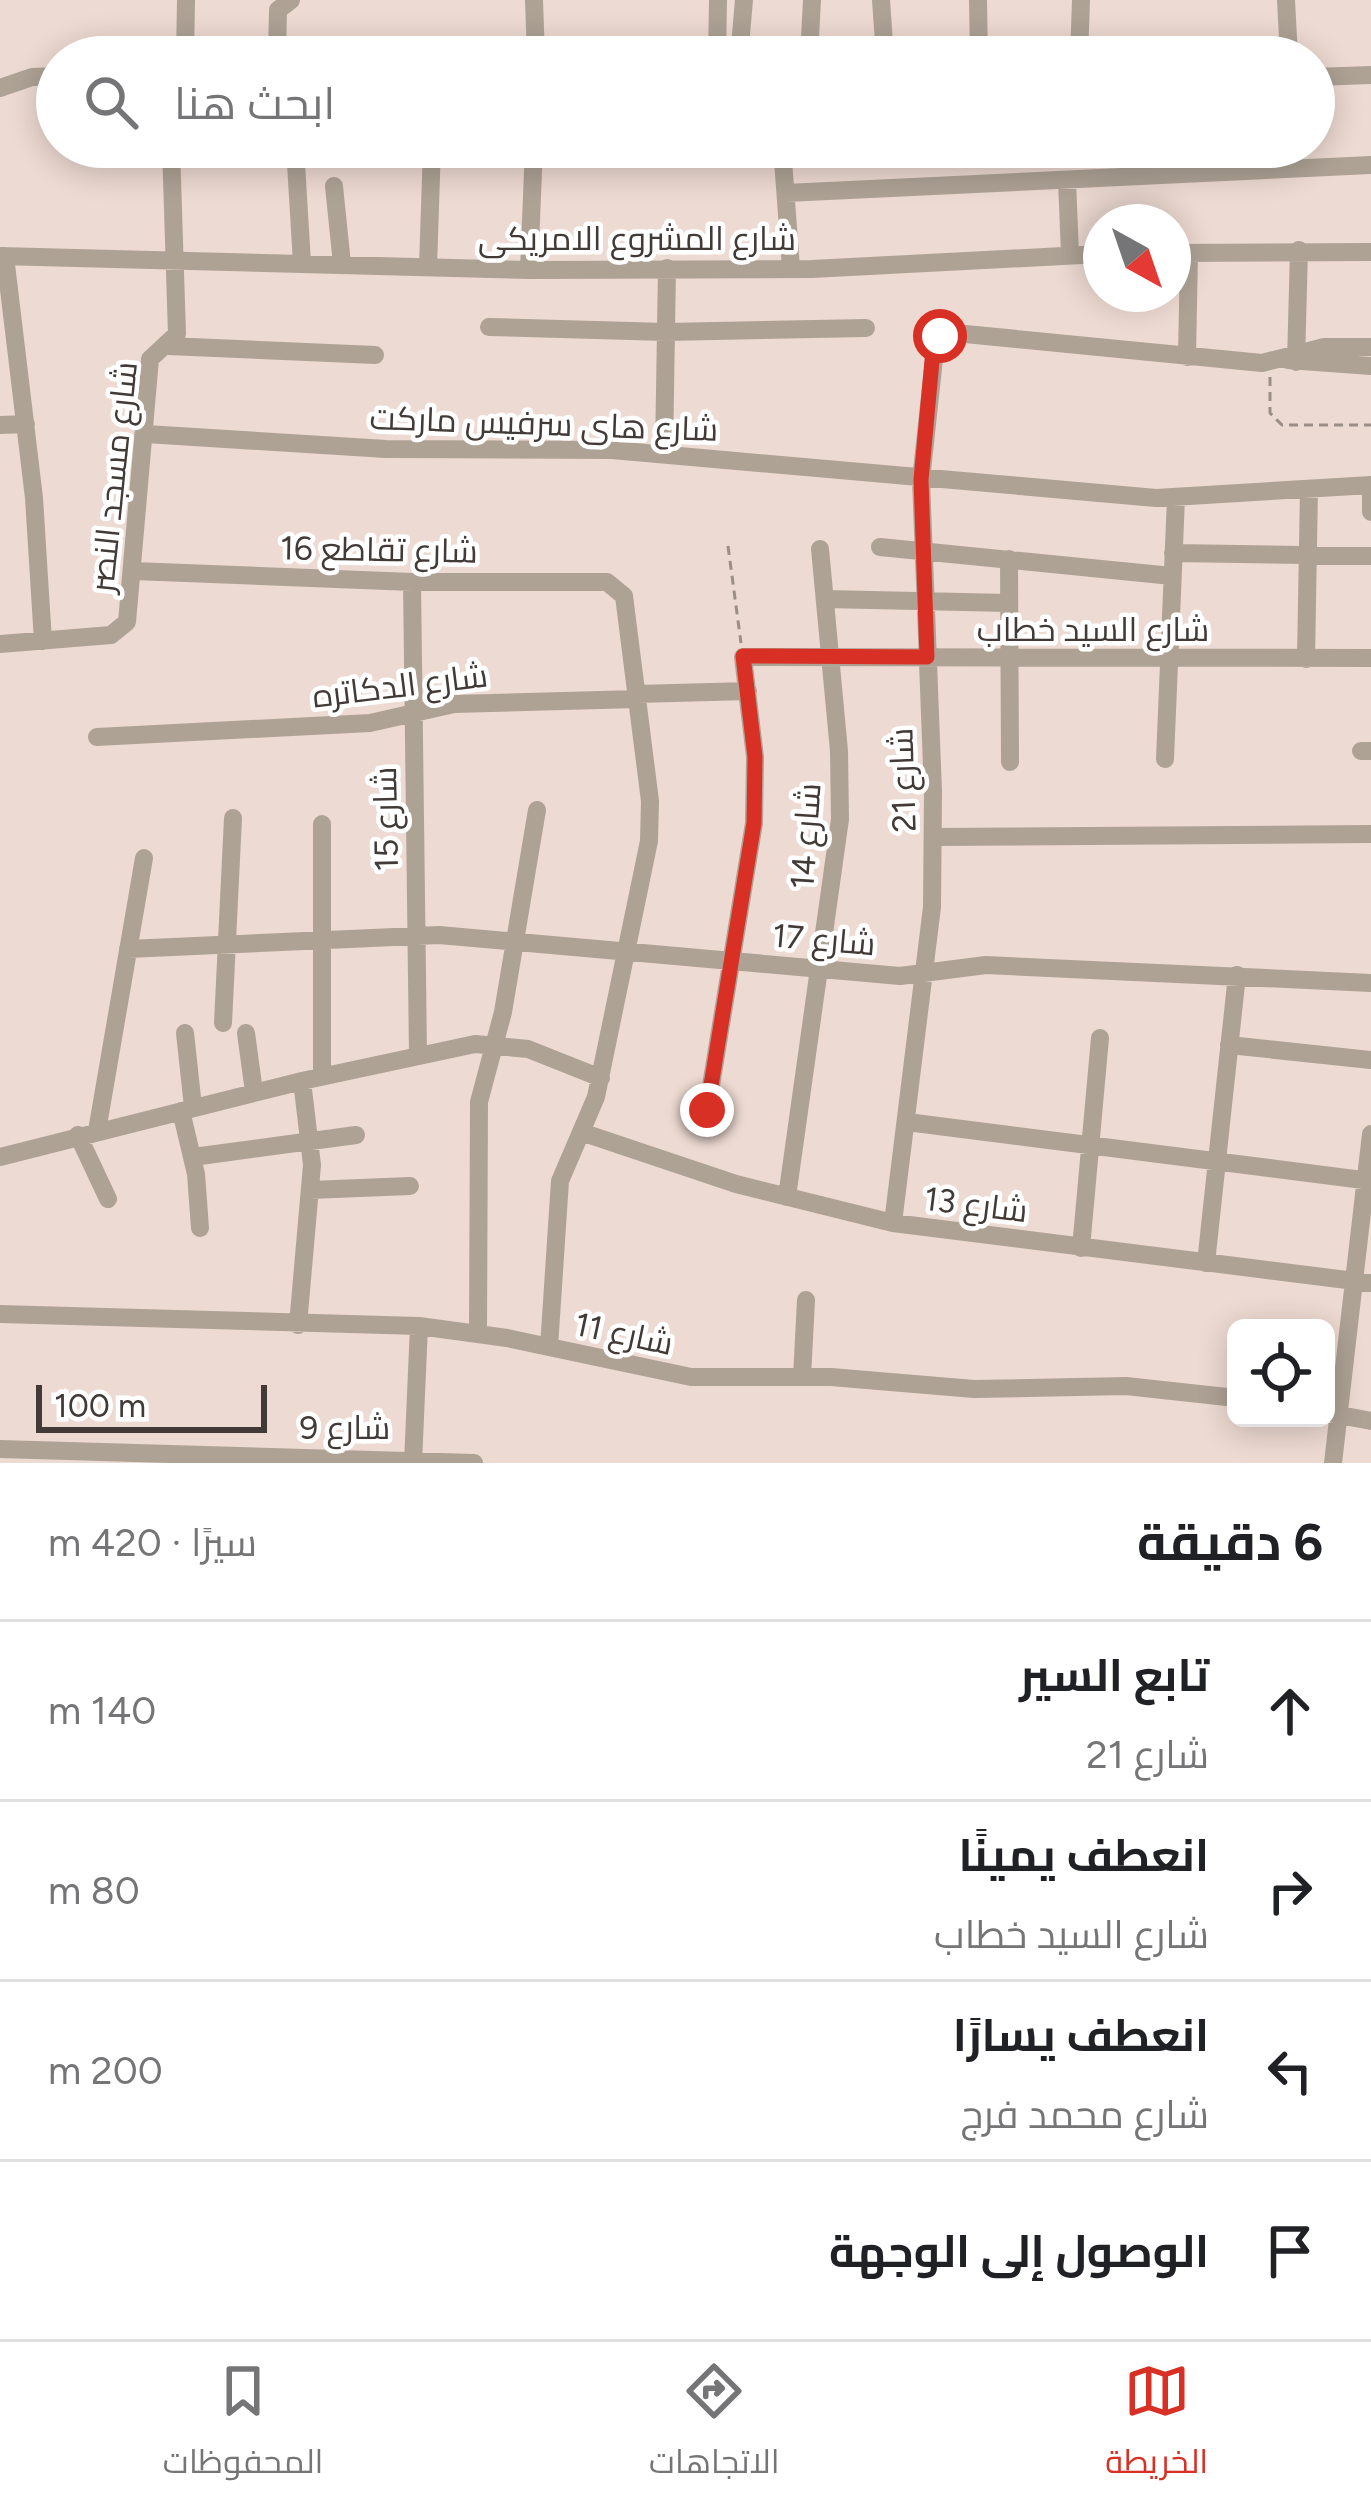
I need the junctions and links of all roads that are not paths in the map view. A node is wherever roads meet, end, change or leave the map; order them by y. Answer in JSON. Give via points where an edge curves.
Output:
{"nodes":[{"id":1,"x":186,"y":0,"type":"edge"},
{"id":2,"x":292,"y":0,"type":"edge"},
{"id":3,"x":534,"y":0,"type":"edge"},
{"id":4,"x":718,"y":0,"type":"edge"},
{"id":5,"x":744,"y":0,"type":"edge"},
{"id":6,"x":812,"y":0,"type":"edge"},
{"id":7,"x":881,"y":0,"type":"edge"},
{"id":8,"x":978,"y":0,"type":"edge"},
{"id":9,"x":1081,"y":0,"type":"edge"},
{"id":10,"x":1286,"y":0,"type":"edge"},
{"id":11,"x":185,"y":36,"type":"edge"},
{"id":12,"x":277,"y":36,"type":"edge"},
{"id":13,"x":535,"y":36,"type":"edge"},
{"id":14,"x":717,"y":36,"type":"edge"},
{"id":15,"x":741,"y":36,"type":"edge"},
{"id":16,"x":810,"y":36,"type":"edge"},
{"id":17,"x":884,"y":36,"type":"edge"},
{"id":18,"x":979,"y":36,"type":"edge"},
{"id":19,"x":1080,"y":36,"type":"edge"},
{"id":20,"x":1288,"y":36,"type":"edge"},
{"id":21,"x":1371,"y":75,"type":"edge"},
{"id":22,"x":1335,"y":76,"type":"edge"},
{"id":23,"x":36,"y":77,"type":"edge"},
{"id":24,"x":0,"y":88,"type":"edge"},
{"id":25,"x":1371,"y":165,"type":"edge"},
{"id":26,"x":1335,"y":167,"type":"edge"},
{"id":27,"x":171,"y":168,"type":"edge"},
{"id":28,"x":296,"y":168,"type":"edge"},
{"id":29,"x":431,"y":168,"type":"edge"},
{"id":30,"x":533,"y":168,"type":"edge"},
{"id":31,"x":784,"y":168,"type":"edge"},
{"id":32,"x":1314,"y":168,"type":"edge"},
{"id":33,"x":1067,"y":181,"type":"junction"},
{"id":34,"x":334,"y":186,"type":"dead end"},
{"id":35,"x":786,"y":194,"type":"junction"},
{"id":36,"x":1300,"y":250,"type":"junction"},
{"id":37,"x":1371,"y":252,"type":"edge"},
{"id":38,"x":1191,"y":253,"type":"edge"},
{"id":39,"x":1070,"y":254,"type":"junction"},
{"id":40,"x":1083,"y":254,"type":"edge"},
{"id":41,"x":3,"y":256,"type":"edge"},
{"id":42,"x":173,"y":260,"type":"junction"},
{"id":43,"x":302,"y":263,"type":"junction"},
{"id":44,"x":342,"y":264,"type":"junction"},
{"id":45,"x":428,"y":267,"type":"junction"},
{"id":46,"x":668,"y":268,"type":"junction"},
{"id":47,"x":791,"y":268,"type":"junction"},
{"id":48,"x":529,"y":270,"type":"junction"},
{"id":49,"x":1184,"y":312,"type":"edge"},
{"id":50,"x":6,"y":315,"type":"edge"},
{"id":51,"x":489,"y":326,"type":"dead end"},
{"id":52,"x":866,"y":328,"type":"dead end"},
{"id":53,"x":666,"y":332,"type":"junction"},
{"id":54,"x":168,"y":346,"type":"junction"},
{"id":55,"x":375,"y":355,"type":"dead end"},
{"id":56,"x":1187,"y":357,"type":"junction"},
{"id":57,"x":1363,"y":357,"type":"edge"},
{"id":58,"x":1288,"y":360,"type":"junction"},
{"id":59,"x":26,"y":424,"type":"junction"},
{"id":60,"x":0,"y":425,"type":"edge"},
{"id":61,"x":146,"y":434,"type":"junction"},
{"id":62,"x":664,"y":453,"type":"junction"},
{"id":63,"x":921,"y":480,"type":"junction"},
{"id":64,"x":1371,"y":485,"type":"edge"},
{"id":65,"x":1309,"y":489,"type":"junction"},
{"id":66,"x":1176,"y":498,"type":"junction"},
{"id":67,"x":1371,"y":512,"type":"edge"},
{"id":68,"x":880,"y":547,"type":"dead end"},
{"id":69,"x":820,"y":549,"type":"dead end"},
{"id":70,"x":922,"y":550,"type":"junction"},
{"id":71,"x":1173,"y":553,"type":"junction"},
{"id":72,"x":1308,"y":555,"type":"junction"},
{"id":73,"x":1371,"y":556,"type":"edge"},
{"id":74,"x":1009,"y":559,"type":"junction"},
{"id":75,"x":134,"y":571,"type":"junction"},
{"id":76,"x":1172,"y":576,"type":"junction"},
{"id":77,"x":412,"y":582,"type":"junction"},
{"id":78,"x":825,"y":599,"type":"junction"},
{"id":79,"x":925,"y":601,"type":"junction"},
{"id":80,"x":1010,"y":603,"type":"junction"},
{"id":81,"x":43,"y":641,"type":"junction"},
{"id":82,"x":0,"y":644,"type":"edge"},
{"id":83,"x":830,"y":657,"type":"junction"},
{"id":84,"x":927,"y":657,"type":"junction"},
{"id":85,"x":1371,"y":658,"type":"edge"},
{"id":86,"x":1010,"y":659,"type":"junction"},
{"id":87,"x":1306,"y":659,"type":"junction"},
{"id":88,"x":1168,"y":661,"type":"junction"},
{"id":89,"x":748,"y":691,"type":"junction"},
{"id":90,"x":637,"y":696,"type":"junction"},
{"id":91,"x":414,"y":712,"type":"junction"},
{"id":92,"x":97,"y":737,"type":"dead end"},
{"id":93,"x":1165,"y":759,"type":"dead end"},
{"id":94,"x":1010,"y":762,"type":"dead end"},
{"id":95,"x":537,"y":810,"type":"dead end"},
{"id":96,"x":233,"y":818,"type":"dead end"},
{"id":97,"x":322,"y":824,"type":"dead end"},
{"id":98,"x":1371,"y":834,"type":"edge"},
{"id":99,"x":934,"y":837,"type":"junction"},
{"id":100,"x":144,"y":858,"type":"dead end"},
{"id":101,"x":417,"y":934,"type":"junction"},
{"id":102,"x":322,"y":938,"type":"junction"},
{"id":103,"x":514,"y":941,"type":"junction"},
{"id":104,"x":226,"y":946,"type":"junction"},
{"id":105,"x":128,"y":950,"type":"junction"},
{"id":106,"x":626,"y":952,"type":"junction"},
{"id":107,"x":734,"y":962,"type":"junction"},
{"id":108,"x":820,"y":969,"type":"junction"},
{"id":109,"x":927,"y":973,"type":"junction"},
{"id":110,"x":1237,"y":975,"type":"junction"},
{"id":111,"x":1371,"y":983,"type":"edge"},
{"id":112,"x":223,"y":1023,"type":"dead end"},
{"id":113,"x":185,"y":1033,"type":"dead end"},
{"id":114,"x":246,"y":1033,"type":"dead end"},
{"id":115,"x":1100,"y":1038,"type":"dead end"},
{"id":116,"x":494,"y":1043,"type":"junction"},
{"id":117,"x":1229,"y":1046,"type":"junction"},
{"id":118,"x":418,"y":1055,"type":"junction"},
{"id":119,"x":1371,"y":1060,"type":"edge"},
{"id":120,"x":322,"y":1076,"type":"junction"},
{"id":121,"x":601,"y":1078,"type":"junction"},
{"id":122,"x":302,"y":1081,"type":"junction"},
{"id":123,"x":254,"y":1092,"type":"junction"},
{"id":124,"x":187,"y":1109,"type":"junction"},
{"id":125,"x":707,"y":1110,"type":"dead end"},
{"id":126,"x":907,"y":1122,"type":"junction"},
{"id":127,"x":88,"y":1133,"type":"junction"},
{"id":128,"x":584,"y":1133,"type":"junction"},
{"id":129,"x":1371,"y":1134,"type":"edge"},
{"id":130,"x":356,"y":1135,"type":"dead end"},
{"id":131,"x":311,"y":1138,"type":"junction"},
{"id":132,"x":1090,"y":1145,"type":"junction"},
{"id":133,"x":193,"y":1156,"type":"junction"},
{"id":134,"x":0,"y":1157,"type":"edge"},
{"id":135,"x":1216,"y":1161,"type":"junction"},
{"id":136,"x":1368,"y":1180,"type":"edge"},
{"id":137,"x":410,"y":1186,"type":"dead end"},
{"id":138,"x":310,"y":1190,"type":"junction"},
{"id":139,"x":787,"y":1197,"type":"junction"},
{"id":140,"x":108,"y":1198,"type":"dead end"},
{"id":141,"x":893,"y":1223,"type":"junction"},
{"id":142,"x":200,"y":1228,"type":"dead end"},
{"id":143,"x":1081,"y":1248,"type":"junction"},
{"id":144,"x":1206,"y":1263,"type":"junction"},
{"id":145,"x":1361,"y":1282,"type":"edge"},
{"id":146,"x":806,"y":1300,"type":"dead end"},
{"id":147,"x":0,"y":1314,"type":"edge"},
{"id":148,"x":298,"y":1324,"type":"junction"},
{"id":149,"x":419,"y":1326,"type":"junction"},
{"id":150,"x":478,"y":1333,"type":"junction"},
{"id":151,"x":549,"y":1347,"type":"junction"},
{"id":152,"x":802,"y":1377,"type":"junction"},
{"id":153,"x":1227,"y":1396,"type":"edge"},
{"id":154,"x":1335,"y":1399,"type":"edge"},
{"id":155,"x":1335,"y":1414,"type":"edge"},
{"id":156,"x":1371,"y":1421,"type":"edge"},
{"id":157,"x":1332,"y":1427,"type":"edge"},
{"id":158,"x":0,"y":1449,"type":"edge"},
{"id":159,"x":33,"y":1456,"type":"edge"},
{"id":160,"x":165,"y":1458,"type":"edge"},
{"id":161,"x":303,"y":1460,"type":"edge"},
{"id":162,"x":413,"y":1460,"type":"edge"},
{"id":163,"x":474,"y":1463,"type":"edge"},
{"id":164,"x":1333,"y":1463,"type":"edge"}],
"edges":[{"from":1,"to":11,"type":"street"},
{"from":2,"to":12,"type":"street","via":[[278,10]]},
{"from":3,"to":13,"type":"street"},
{"from":4,"to":14,"type":"street"},
{"from":5,"to":15,"type":"street"},
{"from":6,"to":16,"type":"street"},
{"from":7,"to":17,"type":"street"},
{"from":8,"to":18,"type":"street"},
{"from":9,"to":19,"type":"street"},
{"from":10,"to":20,"type":"street"},
{"from":21,"to":22,"type":"street"},
{"from":23,"to":24,"type":"street"},
{"from":25,"to":26,"type":"street"},
{"from":27,"to":42,"type":"street","name":"شارع مسجد النصر"},
{"from":28,"to":43,"type":"street"},
{"from":29,"to":45,"type":"street"},
{"from":30,"to":48,"type":"street"},
{"from":31,"to":35,"type":"street"},
{"from":32,"to":33,"type":"street"},
{"from":33,"to":35,"type":"street"},
{"from":33,"to":39,"type":"street"},
{"from":34,"to":44,"type":"street"},
{"from":35,"to":47,"type":"street"},
{"from":36,"to":37,"type":"street"},
{"from":36,"to":38,"type":"street"},
{"from":36,"to":58,"type":"street"},
{"from":39,"to":40,"type":"street","name":"شارع المشروع الامريكى"},
{"from":39,"to":47,"type":"street","name":"شارع المشروع الامريكى"},
{"from":41,"to":42,"type":"street","name":"شارع المشروع الامريكى"},
{"from":41,"to":50,"type":"street"},
{"from":42,"to":43,"type":"street","name":"شارع المشروع الامريكى"},
{"from":42,"to":54,"type":"street","name":"شارع مسجد النصر","via":[[177,334]]},
{"from":43,"to":44,"type":"street","name":"شارع المشروع الامريكى"},
{"from":44,"to":45,"type":"street","name":"شارع المشروع الامريكى"},
{"from":45,"to":48,"type":"street","name":"شارع المشروع الامريكى"},
{"from":46,"to":47,"type":"street","name":"شارع المشروع الامريكى"},
{"from":46,"to":48,"type":"street","name":"شارع المشروع الامريكى"},
{"from":46,"to":53,"type":"street"},
{"from":49,"to":56,"type":"street"},
{"from":50,"to":59,"type":"street"},
{"from":51,"to":53,"type":"street"},
{"from":52,"to":53,"type":"street"},
{"from":53,"to":62,"type":"street"},
{"from":54,"to":55,"type":"street"},
{"from":54,"to":61,"type":"street","name":"شارع مسجد النصر","via":[[151,355]]},
{"from":56,"to":58,"type":"street"},
{"from":56,"to":63,"type":"street","name":"شارع 21","via":[[940,336]]},
{"from":57,"to":58,"type":"street"},
{"from":59,"to":60,"type":"street"},
{"from":59,"to":81,"type":"street"},
{"from":61,"to":62,"type":"street","name":"شارع هاى سرفيس ماركت"},
{"from":61,"to":75,"type":"street","name":"شارع مسجد النصر"},
{"from":62,"to":63,"type":"street","name":"شارع هاى سرفيس ماركت"},
{"from":63,"to":66,"type":"street","name":"شارع هاى سرفيس ماركت"},
{"from":63,"to":70,"type":"street","name":"شارع 21"},
{"from":64,"to":65,"type":"street","name":"شارع هاى سرفيس ماركت"},
{"from":64,"to":67,"type":"street"},
{"from":65,"to":66,"type":"street","name":"شارع هاى سرفيس ماركت"},
{"from":65,"to":72,"type":"street"},
{"from":66,"to":71,"type":"street"},
{"from":68,"to":70,"type":"street"},
{"from":69,"to":78,"type":"street","name":"شارع 14"},
{"from":70,"to":74,"type":"street"},
{"from":70,"to":79,"type":"street","name":"شارع 21"},
{"from":71,"to":72,"type":"street"},
{"from":71,"to":76,"type":"street"},
{"from":72,"to":73,"type":"street"},
{"from":72,"to":87,"type":"street"},
{"from":74,"to":76,"type":"street"},
{"from":74,"to":80,"type":"street"},
{"from":75,"to":77,"type":"street","name":"شارع تقاطع 16"},
{"from":75,"to":81,"type":"street","name":"شارع مسجد النصر","via":[[121,630]]},
{"from":76,"to":88,"type":"street"},
{"from":77,"to":90,"type":"street","name":"شارع تقاطع 16","via":[[599,581],[620,589]]},
{"from":77,"to":91,"type":"street","name":"شارع 15"},
{"from":78,"to":79,"type":"street"},
{"from":78,"to":83,"type":"street","name":"شارع 14"},
{"from":79,"to":80,"type":"street"},
{"from":79,"to":84,"type":"street","name":"شارع 21"},
{"from":80,"to":86,"type":"street"},
{"from":81,"to":82,"type":"street","name":"شارع مسجد النصر"},
{"from":83,"to":84,"type":"street","name":"شارع السيد خطاب"},
{"from":83,"to":89,"type":"street","name":"شارع السيد خطاب","via":[[743,656]]},
{"from":83,"to":108,"type":"street","name":"شارع 14","via":[[840,819]]},
{"from":84,"to":86,"type":"street","name":"شارع السيد خطاب"},
{"from":84,"to":99,"type":"street","name":"شارع 21"},
{"from":85,"to":87,"type":"street","name":"شارع السيد خطاب"},
{"from":86,"to":88,"type":"street","name":"شارع السيد خطاب"},
{"from":86,"to":94,"type":"street"},
{"from":87,"to":88,"type":"street","name":"شارع السيد خطاب"},
{"from":88,"to":93,"type":"street"},
{"from":89,"to":90,"type":"street","name":"شارع الدكاتره"},
{"from":89,"to":107,"type":"street","via":[[754,823]]},
{"from":90,"to":91,"type":"street","name":"شارع الدكاتره"},
{"from":90,"to":106,"type":"street","via":[[651,821]]},
{"from":91,"to":92,"type":"street","name":"شارع الدكاتره","via":[[347,725]]},
{"from":91,"to":101,"type":"street","name":"شارع 15"},
{"from":95,"to":103,"type":"street"},
{"from":96,"to":104,"type":"street"},
{"from":97,"to":102,"type":"street"},
{"from":98,"to":99,"type":"street"},
{"from":99,"to":109,"type":"street","name":"شارع 21"},
{"from":100,"to":105,"type":"street"},
{"from":101,"to":102,"type":"street","name":"شارع 17"},
{"from":101,"to":103,"type":"street","name":"شارع 17"},
{"from":101,"to":118,"type":"street","name":"شارع 15"},
{"from":102,"to":104,"type":"street","name":"شارع 17"},
{"from":102,"to":120,"type":"street"},
{"from":103,"to":106,"type":"street","name":"شارع 17"},
{"from":103,"to":116,"type":"street"},
{"from":104,"to":105,"type":"street","name":"شارع 17"},
{"from":104,"to":112,"type":"street"},
{"from":105,"to":127,"type":"street"},
{"from":106,"to":107,"type":"street","name":"شارع 17"},
{"from":106,"to":121,"type":"street"},
{"from":107,"to":108,"type":"street","name":"شارع 17"},
{"from":107,"to":125,"type":"street"},
{"from":108,"to":109,"type":"street","name":"شارع 17"},
{"from":108,"to":139,"type":"street","name":"شارع 14"},
{"from":109,"to":110,"type":"street","name":"شارع 17","via":[[986,964]]},
{"from":109,"to":126,"type":"street","name":"شارع 21"},
{"from":110,"to":111,"type":"street","name":"شارع 17"},
{"from":110,"to":117,"type":"street"},
{"from":113,"to":124,"type":"street"},
{"from":114,"to":123,"type":"street"},
{"from":115,"to":132,"type":"street"},
{"from":116,"to":118,"type":"street"},
{"from":116,"to":121,"type":"street"},
{"from":116,"to":150,"type":"street","via":[[479,1102]]},
{"from":117,"to":119,"type":"street"},
{"from":117,"to":135,"type":"street"},
{"from":118,"to":120,"type":"street"},
{"from":120,"to":122,"type":"street"},
{"from":121,"to":128,"type":"street"},
{"from":122,"to":123,"type":"street"},
{"from":122,"to":131,"type":"street"},
{"from":123,"to":124,"type":"street"},
{"from":124,"to":127,"type":"street"},
{"from":124,"to":133,"type":"street"},
{"from":126,"to":132,"type":"street"},
{"from":126,"to":141,"type":"street","name":"شارع 21"},
{"from":127,"to":134,"type":"street"},
{"from":127,"to":140,"type":"street"},
{"from":128,"to":139,"type":"street","name":"شارع 13"},
{"from":128,"to":151,"type":"street","via":[[560,1181]]},
{"from":129,"to":136,"type":"street"},
{"from":130,"to":131,"type":"street"},
{"from":131,"to":133,"type":"street"},
{"from":131,"to":138,"type":"street"},
{"from":132,"to":135,"type":"street"},
{"from":132,"to":143,"type":"street"},
{"from":133,"to":142,"type":"street"},
{"from":135,"to":136,"type":"street"},
{"from":135,"to":144,"type":"street"},
{"from":136,"to":145,"type":"street"},
{"from":137,"to":138,"type":"street"},
{"from":138,"to":148,"type":"street"},
{"from":139,"to":141,"type":"street","name":"شارع 13"},
{"from":141,"to":143,"type":"street","name":"شارع 13"},
{"from":143,"to":144,"type":"street","name":"شارع 13"},
{"from":144,"to":145,"type":"street","name":"شارع 13"},
{"from":145,"to":154,"type":"street"},
{"from":146,"to":152,"type":"street"},
{"from":147,"to":148,"type":"street","name":"شارع 11"},
{"from":148,"to":149,"type":"street","name":"شارع 11"},
{"from":149,"to":150,"type":"street","name":"شارع 11"},
{"from":149,"to":162,"type":"street"},
{"from":150,"to":151,"type":"street","name":"شارع 11"},
{"from":151,"to":152,"type":"street","name":"شارع 11","via":[[691,1377]]},
{"from":152,"to":153,"type":"street","name":"شارع 11"},
{"from":155,"to":156,"type":"street"},
{"from":157,"to":164,"type":"street"},
{"from":158,"to":159,"type":"street","name":"شارع 9"},
{"from":159,"to":160,"type":"street","name":"شارع 9"},
{"from":160,"to":161,"type":"street","name":"شارع 9"},
{"from":161,"to":162,"type":"street","name":"شارع 9"},
{"from":162,"to":163,"type":"street","name":"شارع 9"}]}
